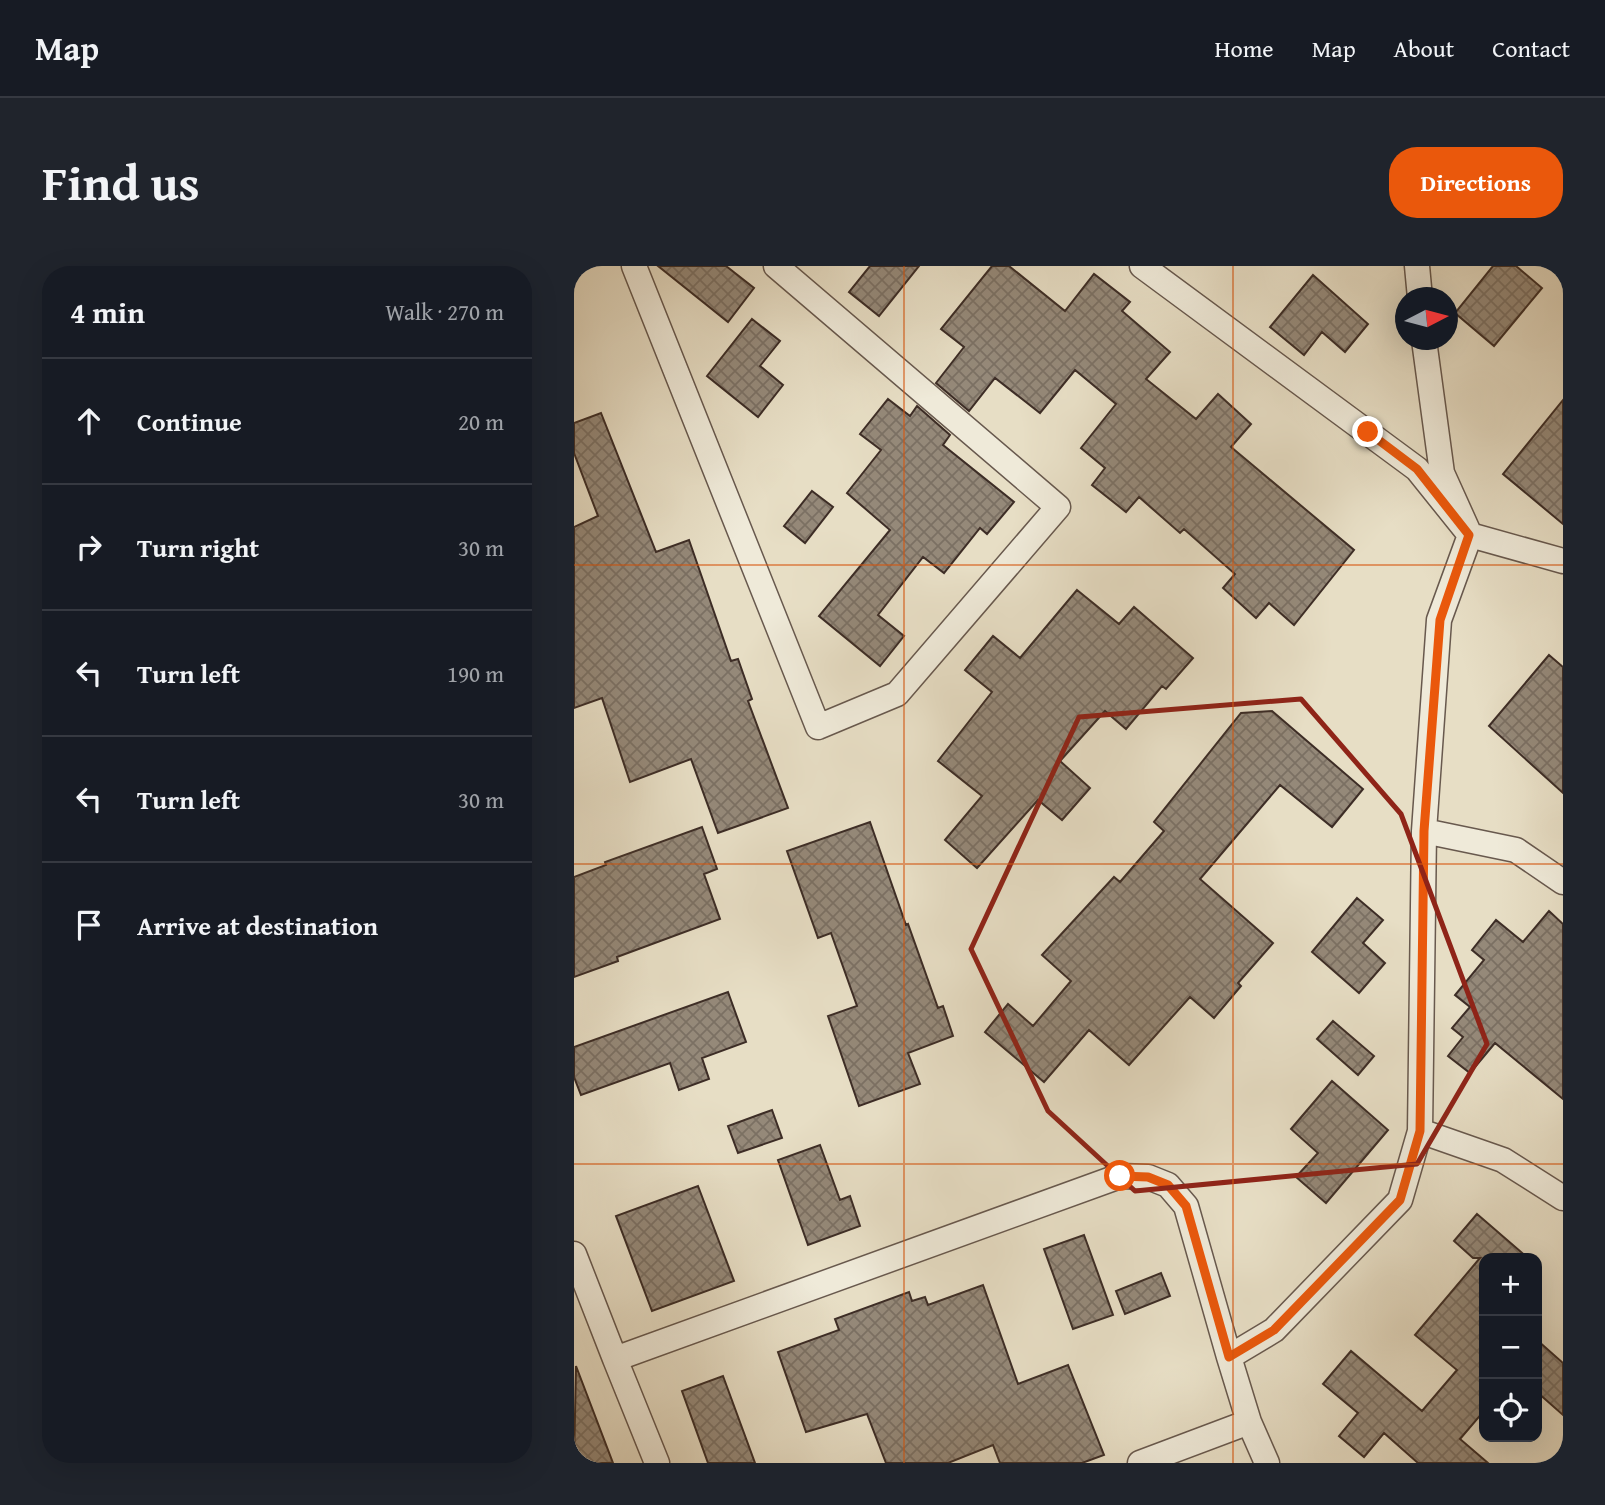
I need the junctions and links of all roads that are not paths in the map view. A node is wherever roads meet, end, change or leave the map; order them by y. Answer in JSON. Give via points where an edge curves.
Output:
{"nodes":[{"id":1,"x":634,"y":266,"type":"edge"},
{"id":2,"x":776,"y":266,"type":"edge"},
{"id":3,"x":1142,"y":266,"type":"edge"},
{"id":4,"x":1417,"y":266,"type":"edge"},
{"id":5,"x":1419,"y":287,"type":"edge"},
{"id":6,"x":1425,"y":350,"type":"edge"},
{"id":7,"x":1469,"y":535,"type":"junction"},
{"id":8,"x":1563,"y":561,"type":"edge"},
{"id":9,"x":1424,"y":831,"type":"junction"},
{"id":10,"x":1563,"y":882,"type":"edge"},
{"id":11,"x":1420,"y":1131,"type":"junction"},
{"id":12,"x":1563,"y":1199,"type":"edge"},
{"id":13,"x":574,"y":1254,"type":"edge"},
{"id":14,"x":1229,"y":1357,"type":"junction"},
{"id":15,"x":615,"y":1359,"type":"junction"},
{"id":16,"x":1249,"y":1422,"type":"junction"},
{"id":17,"x":657,"y":1463,"type":"edge"},
{"id":18,"x":1140,"y":1463,"type":"edge"},
{"id":19,"x":1267,"y":1463,"type":"edge"}],
"edges":[{"from":1,"to":2,"type":"street","via":[[818,727],[897,694],[1058,507]]},
{"from":3,"to":7,"type":"street","via":[[1417,469]]},
{"from":4,"to":5,"type":"street"},
{"from":6,"to":7,"type":"street","via":[[1442,473]]},
{"from":7,"to":8,"type":"street"},
{"from":7,"to":9,"type":"street","via":[[1440,620]]},
{"from":9,"to":10,"type":"street","via":[[1516,850]]},
{"from":9,"to":11,"type":"street"},
{"from":11,"to":12,"type":"street","via":[[1503,1160]]},
{"from":11,"to":14,"type":"street","via":[[1400,1200],[1274,1330]]},
{"from":13,"to":15,"type":"street"},
{"from":14,"to":15,"type":"street","via":[[1186,1206],[1168,1185],[1148,1177],[1120,1176]]},
{"from":14,"to":16,"type":"street"},
{"from":15,"to":17,"type":"street"},
{"from":16,"to":18,"type":"street"},
{"from":16,"to":19,"type":"street"}]}
